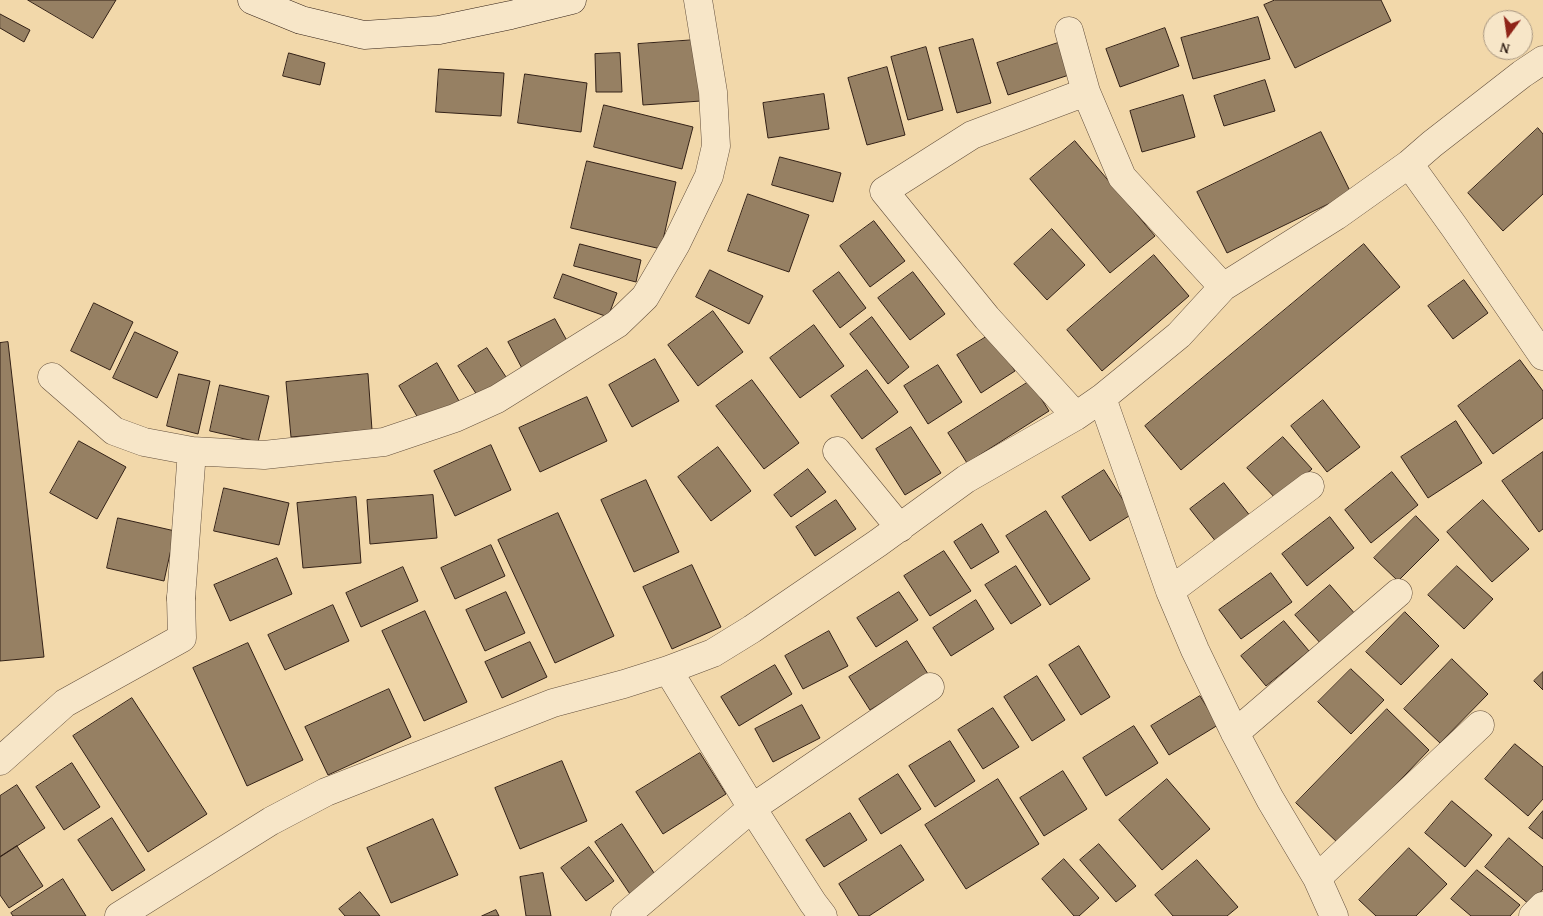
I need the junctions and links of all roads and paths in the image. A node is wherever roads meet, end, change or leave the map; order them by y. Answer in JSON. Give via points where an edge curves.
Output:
{"nodes":[{"id":1,"x":252,"y":0,"type":"edge"},
{"id":2,"x":572,"y":0,"type":"edge"},
{"id":3,"x":698,"y":0,"type":"edge"},
{"id":4,"x":1069,"y":31,"type":"dead end"},
{"id":5,"x":1543,"y":60,"type":"edge"},
{"id":6,"x":1086,"y":92,"type":"junction"},
{"id":7,"x":1409,"y":164,"type":"junction"},
{"id":8,"x":1223,"y":287,"type":"junction"},
{"id":9,"x":1543,"y":356,"type":"edge"},
{"id":10,"x":52,"y":377,"type":"dead end"},
{"id":11,"x":1102,"y":398,"type":"junction"},
{"id":12,"x":1076,"y":416,"type":"junction"},
{"id":13,"x":192,"y":451,"type":"junction"},
{"id":14,"x":837,"y":451,"type":"dead end"},
{"id":15,"x":1310,"y":486,"type":"dead end"},
{"id":16,"x":900,"y":528,"type":"junction"},
{"id":17,"x":1170,"y":591,"type":"junction"},
{"id":18,"x":1398,"y":593,"type":"dead end"},
{"id":19,"x":668,"y":670,"type":"junction"},
{"id":20,"x":930,"y":687,"type":"dead end"},
{"id":21,"x":1480,"y":725,"type":"dead end"},
{"id":22,"x":1236,"y":733,"type":"junction"},
{"id":23,"x":0,"y":761,"type":"edge"},
{"id":24,"x":752,"y":808,"type":"junction"},
{"id":25,"x":1317,"y":878,"type":"junction"},
{"id":26,"x":1543,"y":906,"type":"edge"},
{"id":27,"x":119,"y":916,"type":"edge"},
{"id":28,"x":625,"y":916,"type":"edge"},
{"id":29,"x":823,"y":916,"type":"edge"},
{"id":30,"x":1334,"y":916,"type":"edge"},
{"id":31,"x":1533,"y":916,"type":"edge"}],
"edges":[{"from":1,"to":2,"type":"street","via":[[302,20],[364,35],[439,30]]},
{"from":3,"to":13,"type":"street","via":[[713,92],[716,146],[708,176],[676,244],[645,297],[617,324],[497,399],[455,418],[384,442],[264,454]]},
{"from":4,"to":6,"type":"street"},
{"from":5,"to":7,"type":"street"},
{"from":6,"to":8,"type":"street","via":[[1122,177]]},
{"from":6,"to":12,"type":"street","via":[[972,135],[884,191],[987,318]]},
{"from":7,"to":8,"type":"street","via":[[1336,216]]},
{"from":7,"to":9,"type":"street"},
{"from":8,"to":11,"type":"street","via":[[1179,335]]},
{"from":10,"to":13,"type":"street","via":[[114,431],[144,442]]},
{"from":11,"to":12,"type":"street"},
{"from":11,"to":17,"type":"street"},
{"from":12,"to":16,"type":"street","via":[[966,479]]},
{"from":13,"to":23,"type":"street","via":[[181,598],[182,638],[65,703]]},
{"from":14,"to":16,"type":"street"},
{"from":15,"to":17,"type":"street"},
{"from":16,"to":19,"type":"street","via":[[752,629],[713,652]]},
{"from":17,"to":22,"type":"street"},
{"from":18,"to":22,"type":"street"},
{"from":19,"to":24,"type":"street"},
{"from":19,"to":27,"type":"street","via":[[553,702],[326,792],[271,821]]},
{"from":20,"to":24,"type":"street"},
{"from":21,"to":25,"type":"street"},
{"from":22,"to":25,"type":"street","via":[[1270,799]]},
{"from":24,"to":28,"type":"street"},
{"from":24,"to":29,"type":"street"},
{"from":25,"to":30,"type":"street"},
{"from":26,"to":31,"type":"street"}]}
